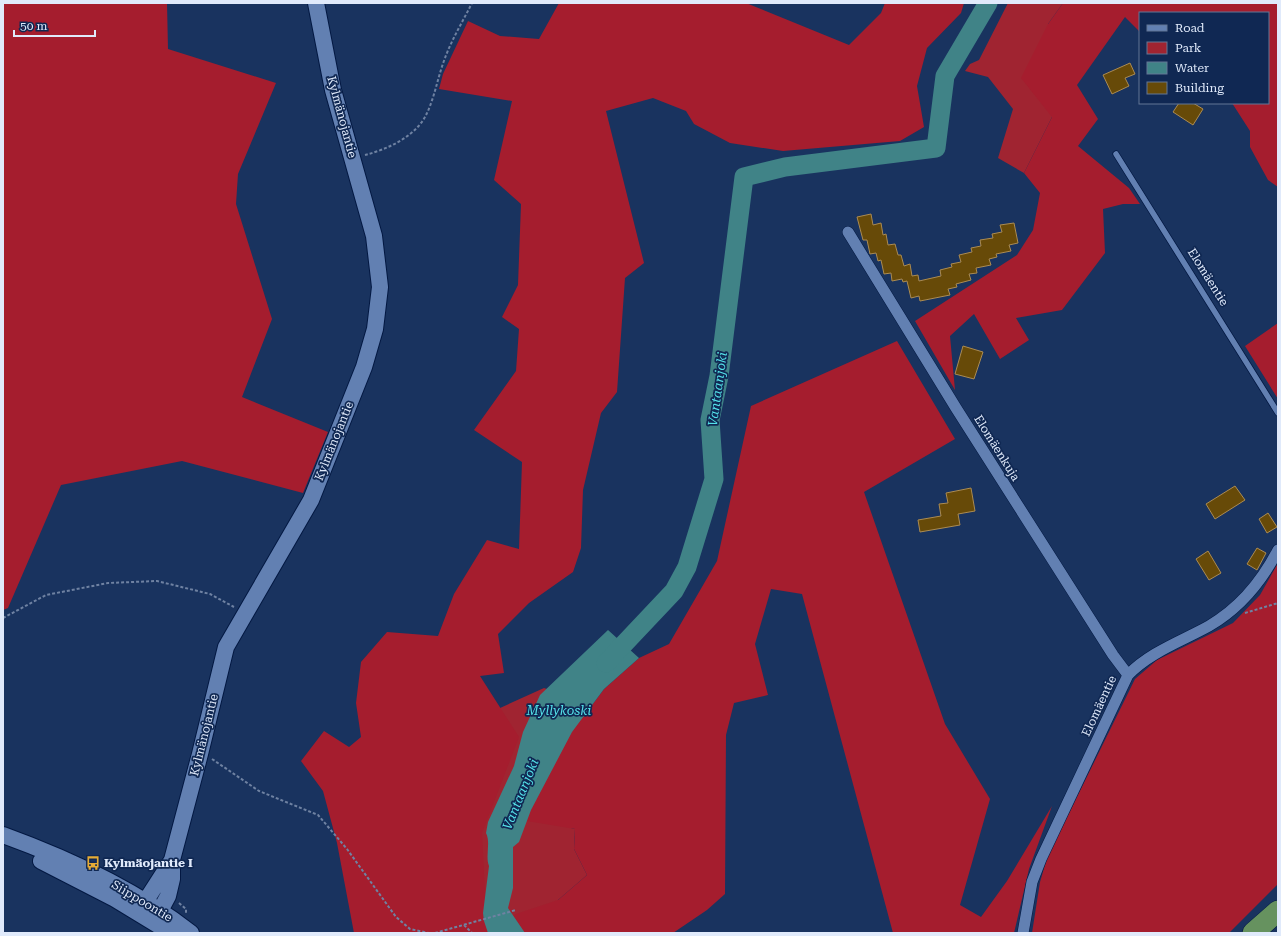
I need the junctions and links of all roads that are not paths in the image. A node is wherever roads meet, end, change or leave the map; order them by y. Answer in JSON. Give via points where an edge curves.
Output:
{"nodes":[{"id":1,"x":316,"y":3,"type":"edge"},
{"id":2,"x":1116,"y":154,"type":"dead end"},
{"id":3,"x":848,"y":232,"type":"dead end"},
{"id":4,"x":1278,"y":413,"type":"edge"},
{"id":5,"x":1278,"y":550,"type":"edge"},
{"id":6,"x":1128,"y":675,"type":"junction"},
{"id":7,"x":3,"y":835,"type":"edge"},
{"id":8,"x":3,"y":845,"type":"edge"},
{"id":9,"x":150,"y":910,"type":"junction"},
{"id":10,"x":1278,"y":911,"type":"edge"},
{"id":11,"x":170,"y":933,"type":"edge"},
{"id":12,"x":191,"y":933,"type":"edge"},
{"id":13,"x":1023,"y":933,"type":"edge"},
{"id":14,"x":1253,"y":933,"type":"edge"}],
"edges":[{"from":1,"to":9,"type":"street","name":"Kylmänojantie","via":[[333,90],[374,236],[380,287],[375,329],[364,367],[310,500],[226,647],[172,860]]},
{"from":2,"to":4,"type":"lane","name":"Elomäentie"},
{"from":3,"to":6,"type":"street","name":"Elomäenkuja","via":[[956,408]]},
{"from":5,"to":6,"type":"street","name":"Elomäentie","via":[[1246,598],[1228,614],[1159,652]]},
{"from":6,"to":13,"type":"street","name":"Elomäentie","via":[[1041,859],[1032,882]]},
{"from":7,"to":9,"type":"street","name":"Siippoontie","via":[[68,861]]},
{"from":8,"to":9,"type":"street","name":"Siippoontie"},
{"from":9,"to":11,"type":"street","name":"Siippoontie"},
{"from":9,"to":12,"type":"street","name":"Siippoontie"},
{"from":10,"to":14,"type":"highway"}]}
